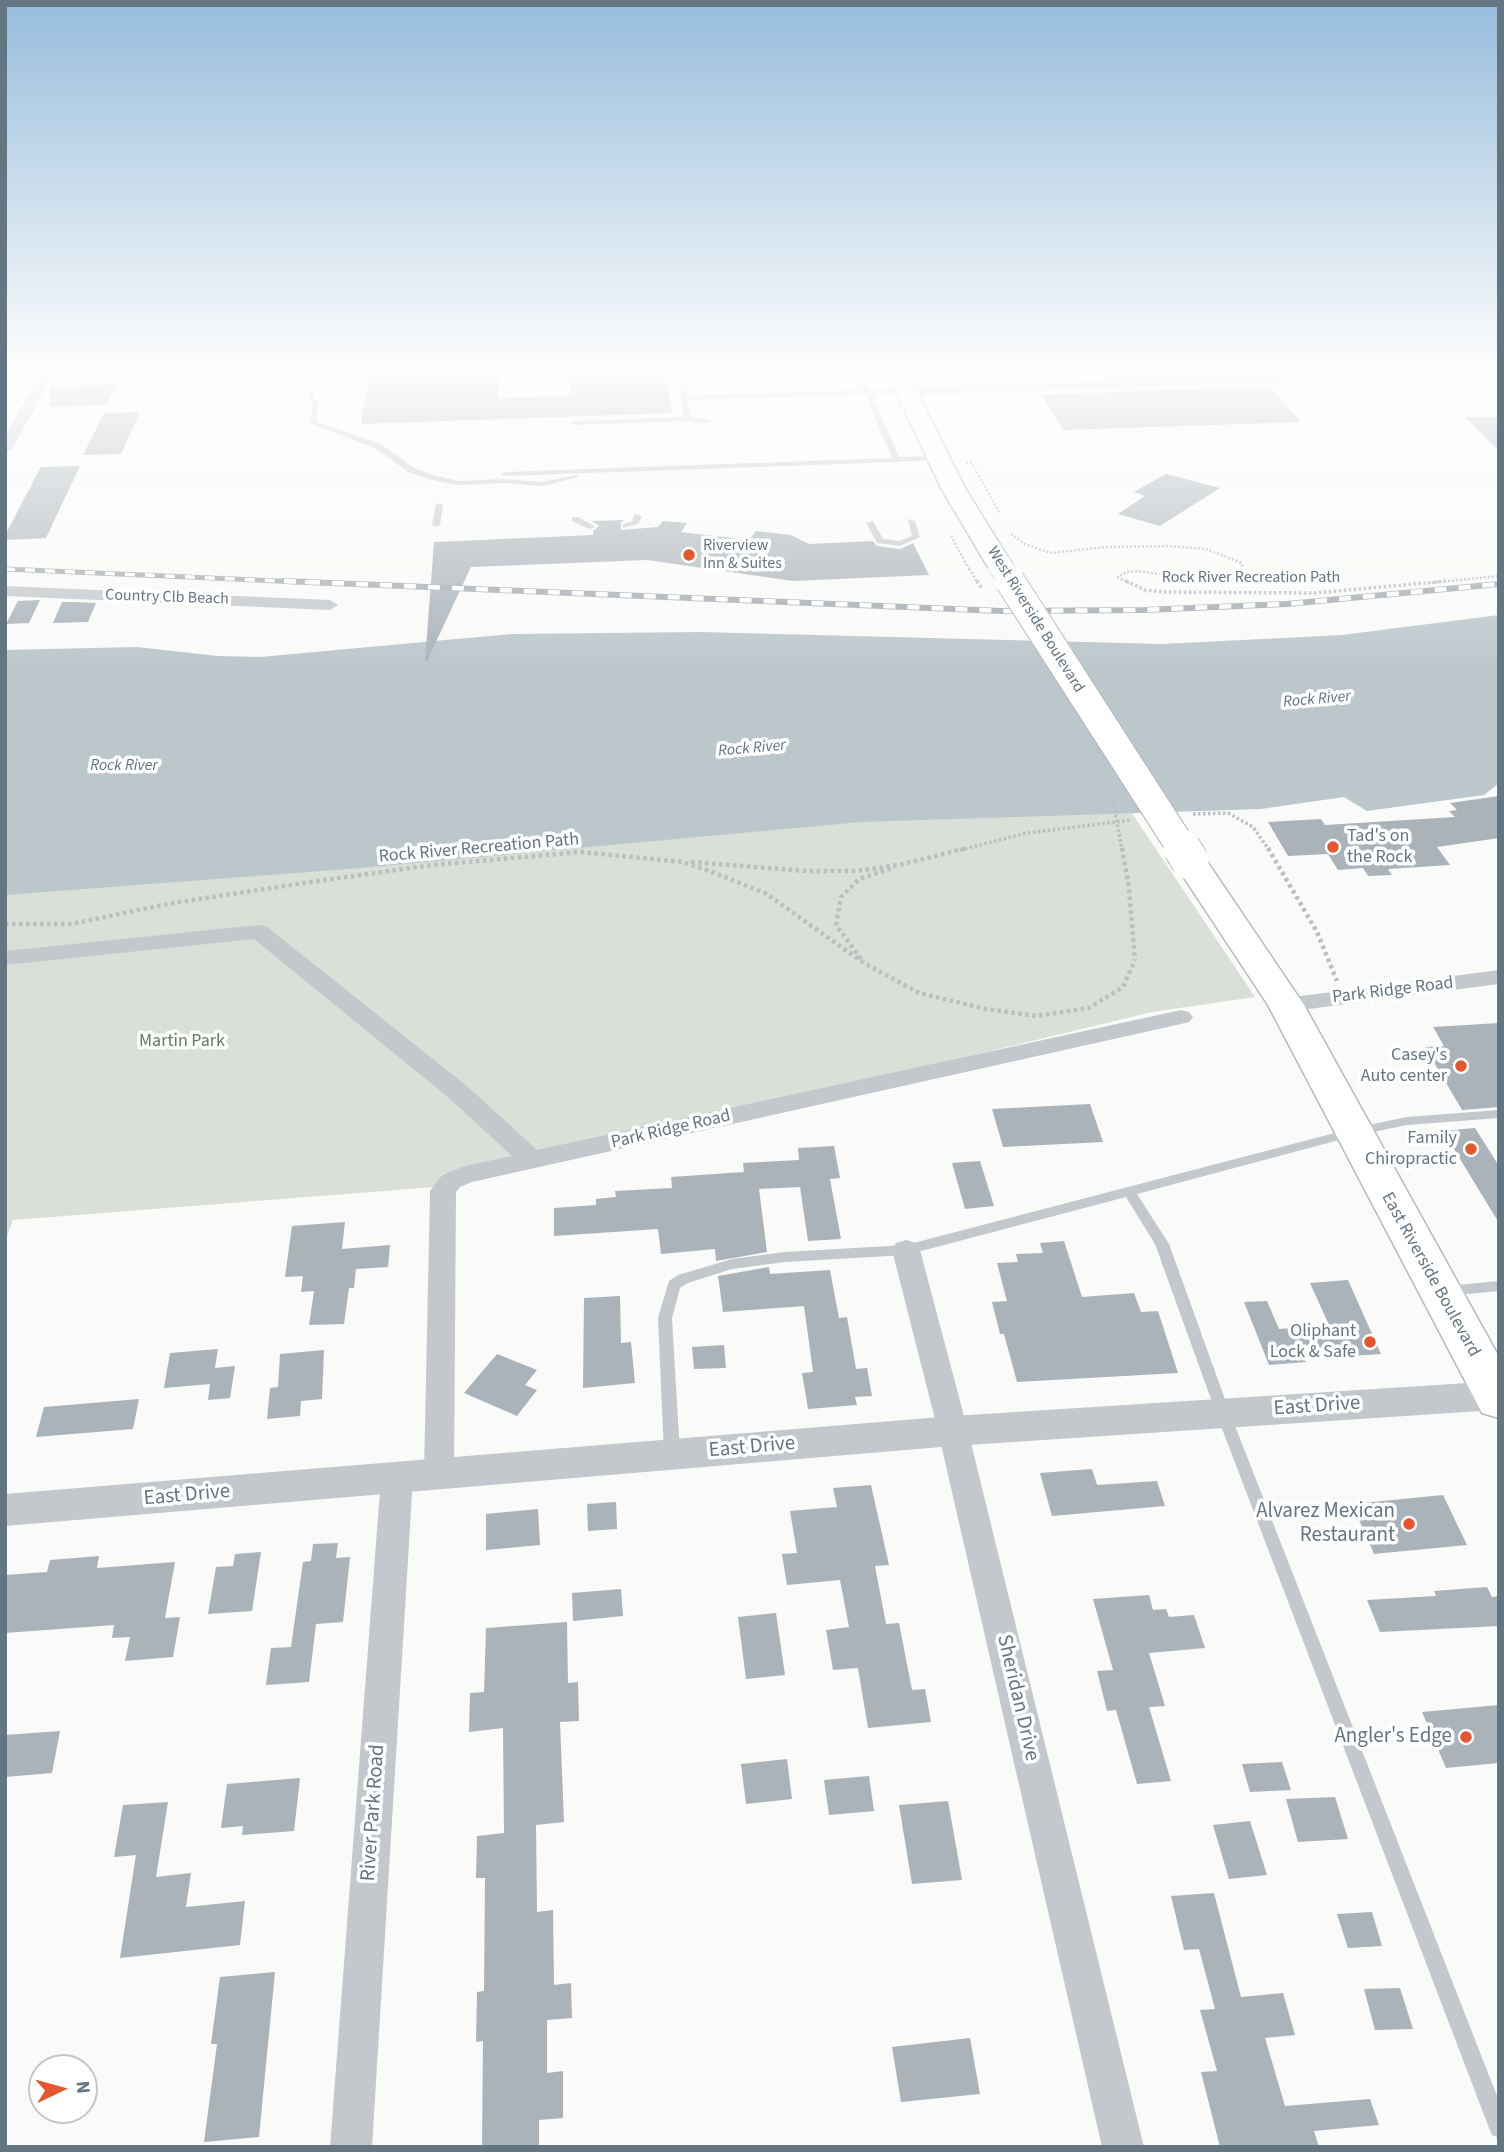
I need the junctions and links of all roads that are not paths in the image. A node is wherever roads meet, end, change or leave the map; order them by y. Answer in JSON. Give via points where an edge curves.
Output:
{"nodes":[{"id":1,"x":413,"y":470,"type":"edge"},
{"id":2,"x":647,"y":470,"type":"edge"},
{"id":3,"x":944,"y":470,"type":"edge"},
{"id":4,"x":585,"y":473,"type":"joint"},
{"id":5,"x":439,"y":505,"type":"dead end"},
{"id":6,"x":638,"y":516,"type":"dead end"},
{"id":7,"x":576,"y":519,"type":"dead end"},
{"id":8,"x":911,"y":521,"type":"dead end"},
{"id":9,"x":870,"y":523,"type":"dead end"},
{"id":10,"x":436,"y":525,"type":"dead end"},
{"id":11,"x":626,"y":526,"type":"dead end"},
{"id":12,"x":592,"y":527,"type":"dead end"},
{"id":13,"x":5,"y":591,"type":"edge"},
{"id":14,"x":330,"y":605,"type":"dead end"},
{"id":15,"x":1190,"y":861,"type":"joint"},
{"id":16,"x":5,"y":958,"type":"edge"},
{"id":17,"x":1499,"y":977,"type":"edge"},
{"id":18,"x":1286,"y":1005,"type":"junction"},
{"id":19,"x":1181,"y":1017,"type":"dead end"},
{"id":20,"x":1499,"y":1114,"type":"edge"},
{"id":21,"x":1354,"y":1132,"type":"junction"},
{"id":22,"x":533,"y":1161,"type":"junction"},
{"id":23,"x":1129,"y":1191,"type":"junction"},
{"id":24,"x":906,"y":1250,"type":"junction"},
{"id":25,"x":1499,"y":1286,"type":"edge"},
{"id":26,"x":1439,"y":1292,"type":"junction"},
{"id":27,"x":1498,"y":1396,"type":"edge"},
{"id":28,"x":1223,"y":1413,"type":"junction"},
{"id":29,"x":953,"y":1431,"type":"junction"},
{"id":30,"x":673,"y":1454,"type":"junction"},
{"id":31,"x":439,"y":1474,"type":"junction"},
{"id":32,"x":397,"y":1478,"type":"junction"},
{"id":33,"x":5,"y":1510,"type":"edge"},
{"id":34,"x":1499,"y":2128,"type":"edge"},
{"id":35,"x":351,"y":2147,"type":"edge"},
{"id":36,"x":1123,"y":2147,"type":"edge"}],
"edges":[{"from":1,"to":4,"type":"lane","via":[[458,483],[505,478],[542,484]]},
{"from":2,"to":4,"type":"lane"},
{"from":3,"to":15,"type":"main road","name":"West Riverside Boulevard","bridge":true},
{"from":5,"to":10,"type":"lane"},
{"from":6,"to":11,"type":"lane"},
{"from":7,"to":12,"type":"lane"},
{"from":8,"to":9,"type":"lane","via":[[916,537],[900,544],[880,541]]},
{"from":13,"to":14,"type":"street","name":"Country Clb Beach"},
{"from":15,"to":18,"type":"main road","name":"East Riverside Boulevard"},
{"from":16,"to":22,"type":"street","via":[[259,932],[458,1092]]},
{"from":17,"to":18,"type":"street","name":"Park Ridge Road"},
{"from":18,"to":21,"type":"main road","name":"East Riverside Boulevard"},
{"from":19,"to":22,"type":"street","name":"Park Ridge Road"},
{"from":20,"to":21,"type":"lane","via":[[1407,1121]]},
{"from":21,"to":23,"type":"lane"},
{"from":21,"to":26,"type":"main road","name":"East Riverside Boulevard"},
{"from":22,"to":31,"type":"street","name":"Park Ridge Road","via":[[465,1175],[443,1191]]},
{"from":23,"to":24,"type":"lane"},
{"from":23,"to":28,"type":"lane","via":[[1162,1244]]},
{"from":24,"to":29,"type":"street","name":"Sheridan Drive"},
{"from":24,"to":30,"type":"lane","via":[[732,1264],[701,1271],[674,1285],[665,1318]]},
{"from":25,"to":26,"type":"lane"},
{"from":26,"to":27,"type":"main road","name":"East Riverside Boulevard"},
{"from":27,"to":28,"type":"street","name":"East Drive"},
{"from":28,"to":29,"type":"street","name":"East Drive"},
{"from":28,"to":34,"type":"lane"},
{"from":29,"to":30,"type":"street","name":"East Drive"},
{"from":29,"to":36,"type":"street","name":"Sheridan Drive"},
{"from":30,"to":31,"type":"street","name":"East Drive"},
{"from":31,"to":32,"type":"street","name":"East Drive"},
{"from":32,"to":33,"type":"street","name":"East Drive"},
{"from":32,"to":35,"type":"street","name":"River Park Road"}]}
